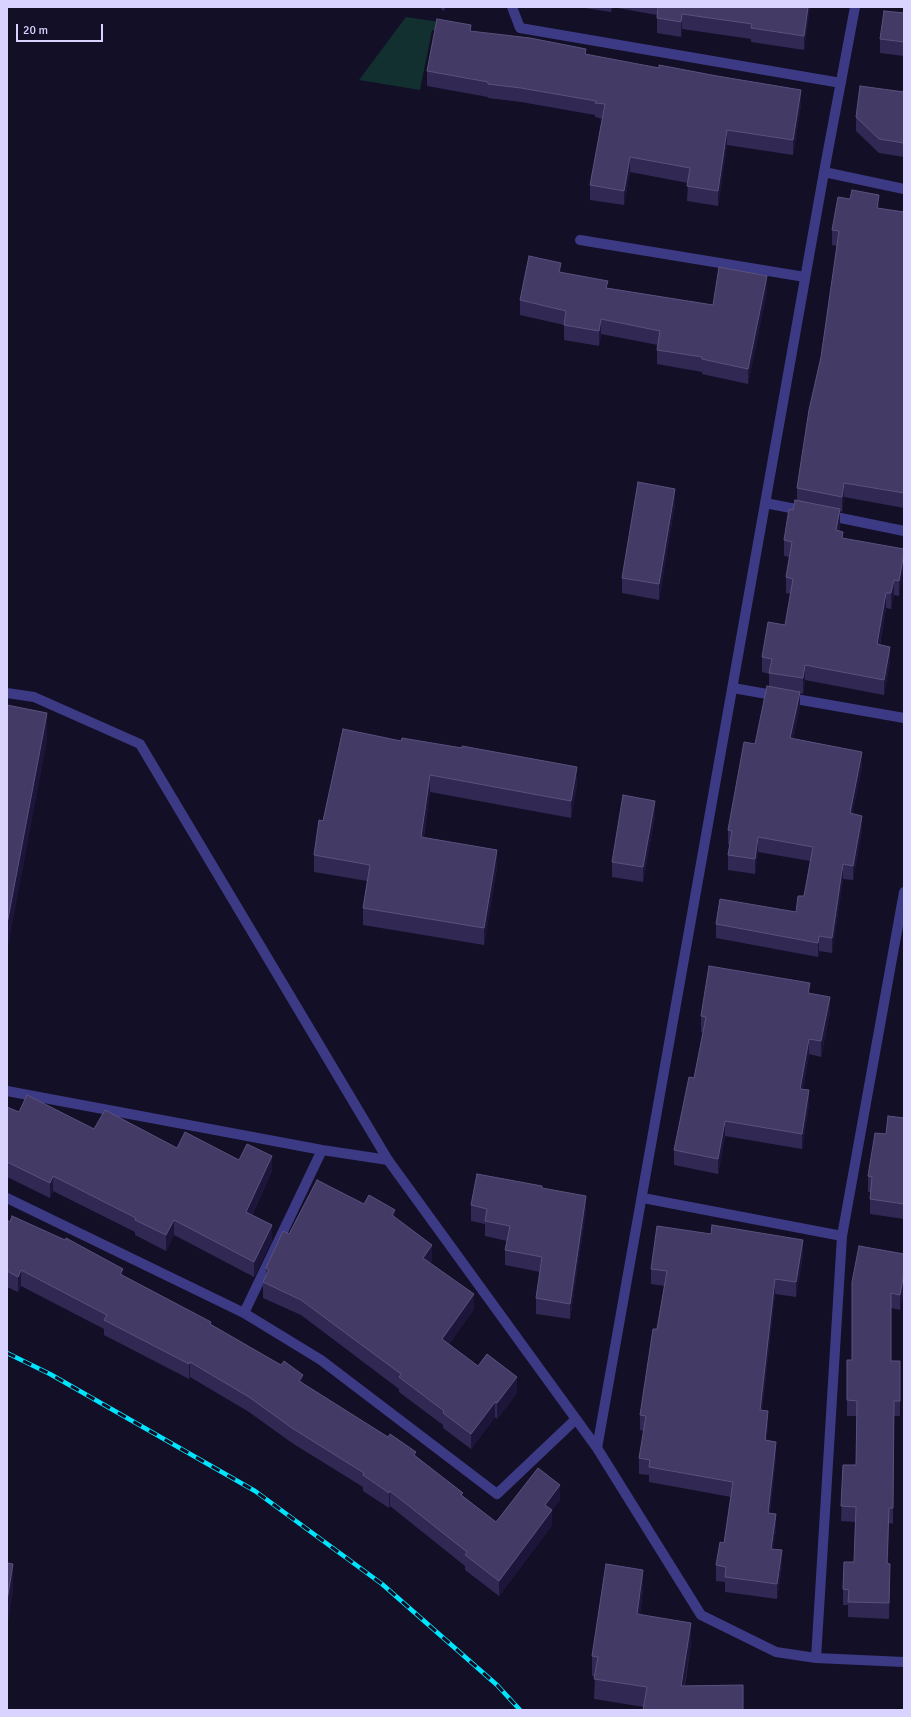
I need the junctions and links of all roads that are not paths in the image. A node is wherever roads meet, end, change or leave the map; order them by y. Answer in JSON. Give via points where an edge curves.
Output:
{"nodes":[{"id":1,"x":512,"y":7,"type":"edge"},
{"id":2,"x":855,"y":7,"type":"edge"},
{"id":3,"x":841,"y":83,"type":"junction"},
{"id":4,"x":824,"y":172,"type":"junction"},
{"id":5,"x":904,"y":189,"type":"edge"},
{"id":6,"x":580,"y":240,"type":"dead end"},
{"id":7,"x":805,"y":278,"type":"junction"},
{"id":8,"x":765,"y":503,"type":"junction"},
{"id":9,"x":904,"y":531,"type":"edge"},
{"id":10,"x":732,"y":688,"type":"junction"},
{"id":11,"x":7,"y":693,"type":"edge"},
{"id":12,"x":904,"y":718,"type":"edge"},
{"id":13,"x":904,"y":892,"type":"edge"},
{"id":14,"x":7,"y":1091,"type":"edge"},
{"id":15,"x":322,"y":1150,"type":"junction"},
{"id":16,"x":388,"y":1160,"type":"junction"},
{"id":17,"x":7,"y":1198,"type":"edge"},
{"id":18,"x":643,"y":1198,"type":"junction"},
{"id":19,"x":842,"y":1236,"type":"junction"},
{"id":20,"x":244,"y":1313,"type":"junction"},
{"id":21,"x":576,"y":1419,"type":"junction"},
{"id":22,"x":597,"y":1448,"type":"junction"},
{"id":23,"x":816,"y":1658,"type":"junction"},
{"id":24,"x":904,"y":1662,"type":"edge"}],
"edges":[{"from":1,"to":3,"type":"street","via":[[520,28]]},
{"from":2,"to":3,"type":"street"},
{"from":3,"to":4,"type":"street"},
{"from":4,"to":5,"type":"street"},
{"from":4,"to":7,"type":"street"},
{"from":6,"to":7,"type":"street"},
{"from":7,"to":8,"type":"street"},
{"from":8,"to":9,"type":"street"},
{"from":8,"to":10,"type":"street"},
{"from":10,"to":12,"type":"street"},
{"from":10,"to":18,"type":"street"},
{"from":11,"to":16,"type":"street","via":[[34,697],[140,744]]},
{"from":13,"to":19,"type":"street"},
{"from":14,"to":15,"type":"street"},
{"from":15,"to":16,"type":"street"},
{"from":15,"to":20,"type":"street"},
{"from":16,"to":21,"type":"street"},
{"from":17,"to":20,"type":"street"},
{"from":18,"to":19,"type":"street"},
{"from":18,"to":22,"type":"street"},
{"from":19,"to":23,"type":"street"},
{"from":20,"to":21,"type":"street","via":[[321,1360],[497,1494]]},
{"from":21,"to":22,"type":"street"},
{"from":22,"to":23,"type":"street","via":[[701,1615],[776,1652]]},
{"from":23,"to":24,"type":"street"}]}
